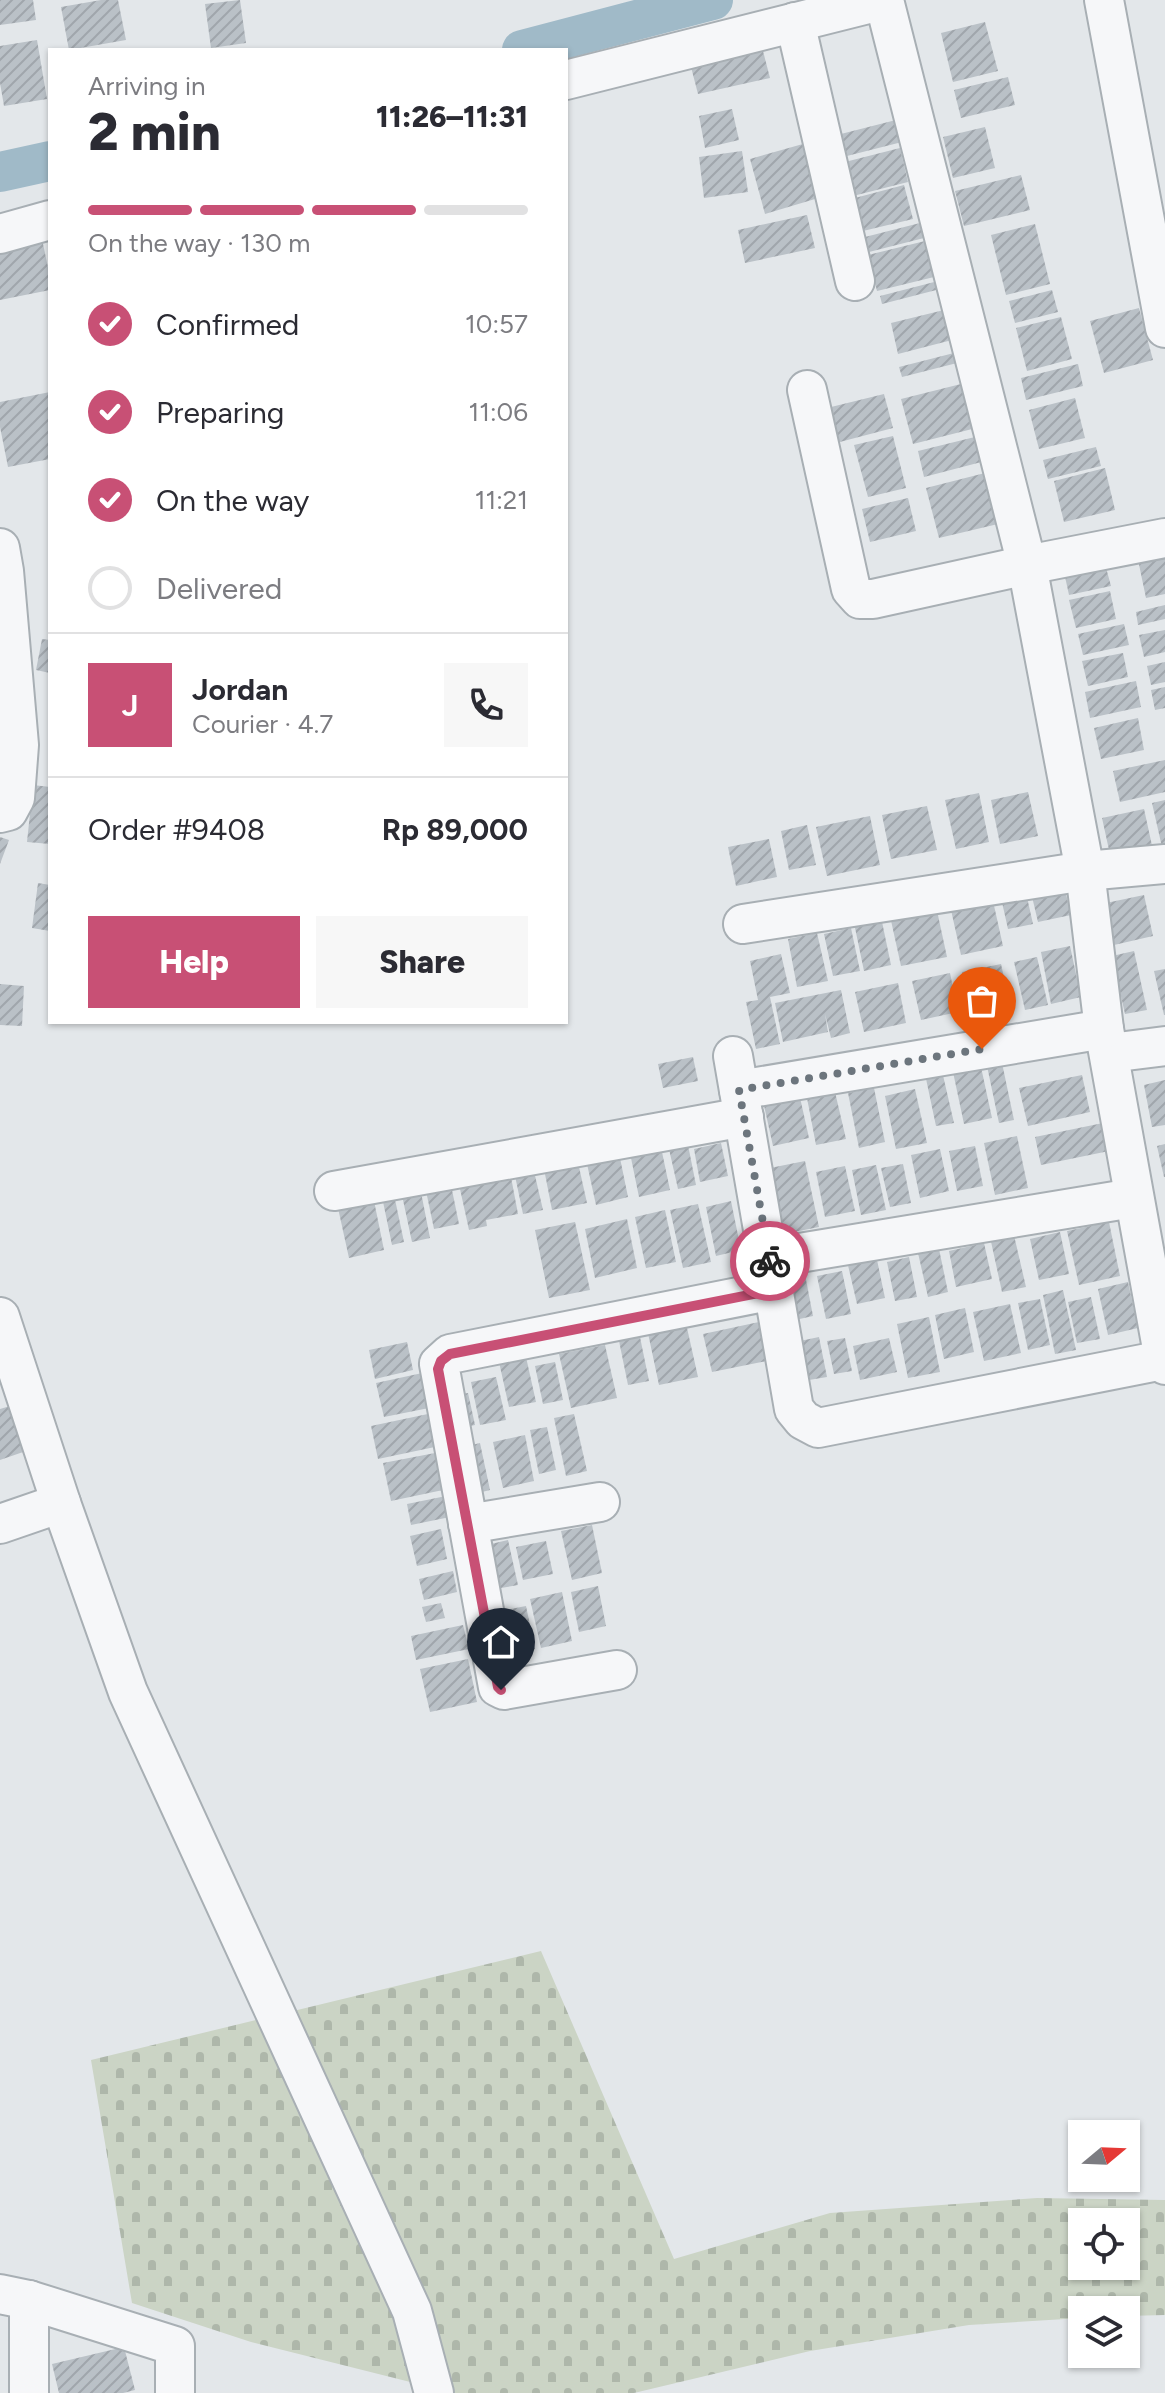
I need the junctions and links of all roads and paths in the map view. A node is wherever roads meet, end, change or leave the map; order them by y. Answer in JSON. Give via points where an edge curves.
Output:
{"nodes":[{"id":1,"x":884,"y":0,"type":"edge"},
{"id":2,"x":1104,"y":0,"type":"edge"},
{"id":3,"x":795,"y":22,"type":"junction"},
{"id":4,"x":568,"y":79,"type":"edge"},
{"id":5,"x":48,"y":221,"type":"edge"},
{"id":6,"x":0,"y":234,"type":"edge"},
{"id":7,"x":855,"y":281,"type":"dead end"},
{"id":8,"x":1165,"y":328,"type":"edge"},
{"id":9,"x":807,"y":390,"type":"dead end"},
{"id":10,"x":1165,"y":538,"type":"edge"},
{"id":11,"x":0,"y":548,"type":"edge"},
{"id":12,"x":1027,"y":565,"type":"junction"},
{"id":13,"x":0,"y":813,"type":"edge"},
{"id":14,"x":1165,"y":864,"type":"edge"},
{"id":15,"x":1085,"y":871,"type":"junction"},
{"id":16,"x":743,"y":924,"type":"dead end"},
{"id":17,"x":1107,"y":1041,"type":"junction"},
{"id":18,"x":1165,"y":1046,"type":"edge"},
{"id":19,"x":738,"y":1088,"type":"junction"},
{"id":20,"x":334,"y":1191,"type":"dead end"},
{"id":21,"x":1146,"y":1214,"type":"edge"},
{"id":22,"x":772,"y":1274,"type":"junction"},
{"id":23,"x":0,"y":1317,"type":"edge"},
{"id":24,"x":1164,"y":1362,"type":"edge"},
{"id":25,"x":600,"y":1502,"type":"dead end"},
{"id":26,"x":61,"y":1503,"type":"junction"},
{"id":27,"x":0,"y":1524,"type":"edge"},
{"id":28,"x":468,"y":1524,"type":"junction"},
{"id":29,"x":617,"y":1670,"type":"dead end"},
{"id":30,"x":15,"y":2297,"type":"edge"},
{"id":31,"x":29,"y":2393,"type":"edge"},
{"id":32,"x":175,"y":2393,"type":"edge"},
{"id":33,"x":434,"y":2393,"type":"edge"}],
"edges":[{"from":1,"to":3,"type":"street"},
{"from":1,"to":12,"type":"street"},
{"from":2,"to":8,"type":"street"},
{"from":3,"to":4,"type":"street"},
{"from":3,"to":7,"type":"street"},
{"from":5,"to":6,"type":"street"},
{"from":9,"to":12,"type":"street","via":[[851,589],[860,599]]},
{"from":10,"to":12,"type":"street"},
{"from":11,"to":13,"type":"street","via":[[19,745],[15,798],[8,811]]},
{"from":12,"to":15,"type":"street"},
{"from":14,"to":15,"type":"street"},
{"from":15,"to":16,"type":"street"},
{"from":15,"to":17,"type":"street"},
{"from":17,"to":18,"type":"street"},
{"from":17,"to":19,"type":"street"},
{"from":17,"to":21,"type":"street"},
{"from":19,"to":20,"type":"street"},
{"from":19,"to":22,"type":"street"},
{"from":21,"to":22,"type":"street"},
{"from":21,"to":24,"type":"street"},
{"from":22,"to":24,"type":"street","via":[[794,1409],[818,1428]]},
{"from":22,"to":28,"type":"street","via":[[445,1357],[438,1369]]},
{"from":23,"to":26,"type":"street"},
{"from":25,"to":28,"type":"street"},
{"from":26,"to":27,"type":"street"},
{"from":26,"to":33,"type":"street","via":[[128,1692],[412,2311]]},
{"from":28,"to":29,"type":"street","via":[[501,1690]]},
{"from":30,"to":31,"type":"street"},
{"from":30,"to":32,"type":"street","via":[[175,2346]]}]}
